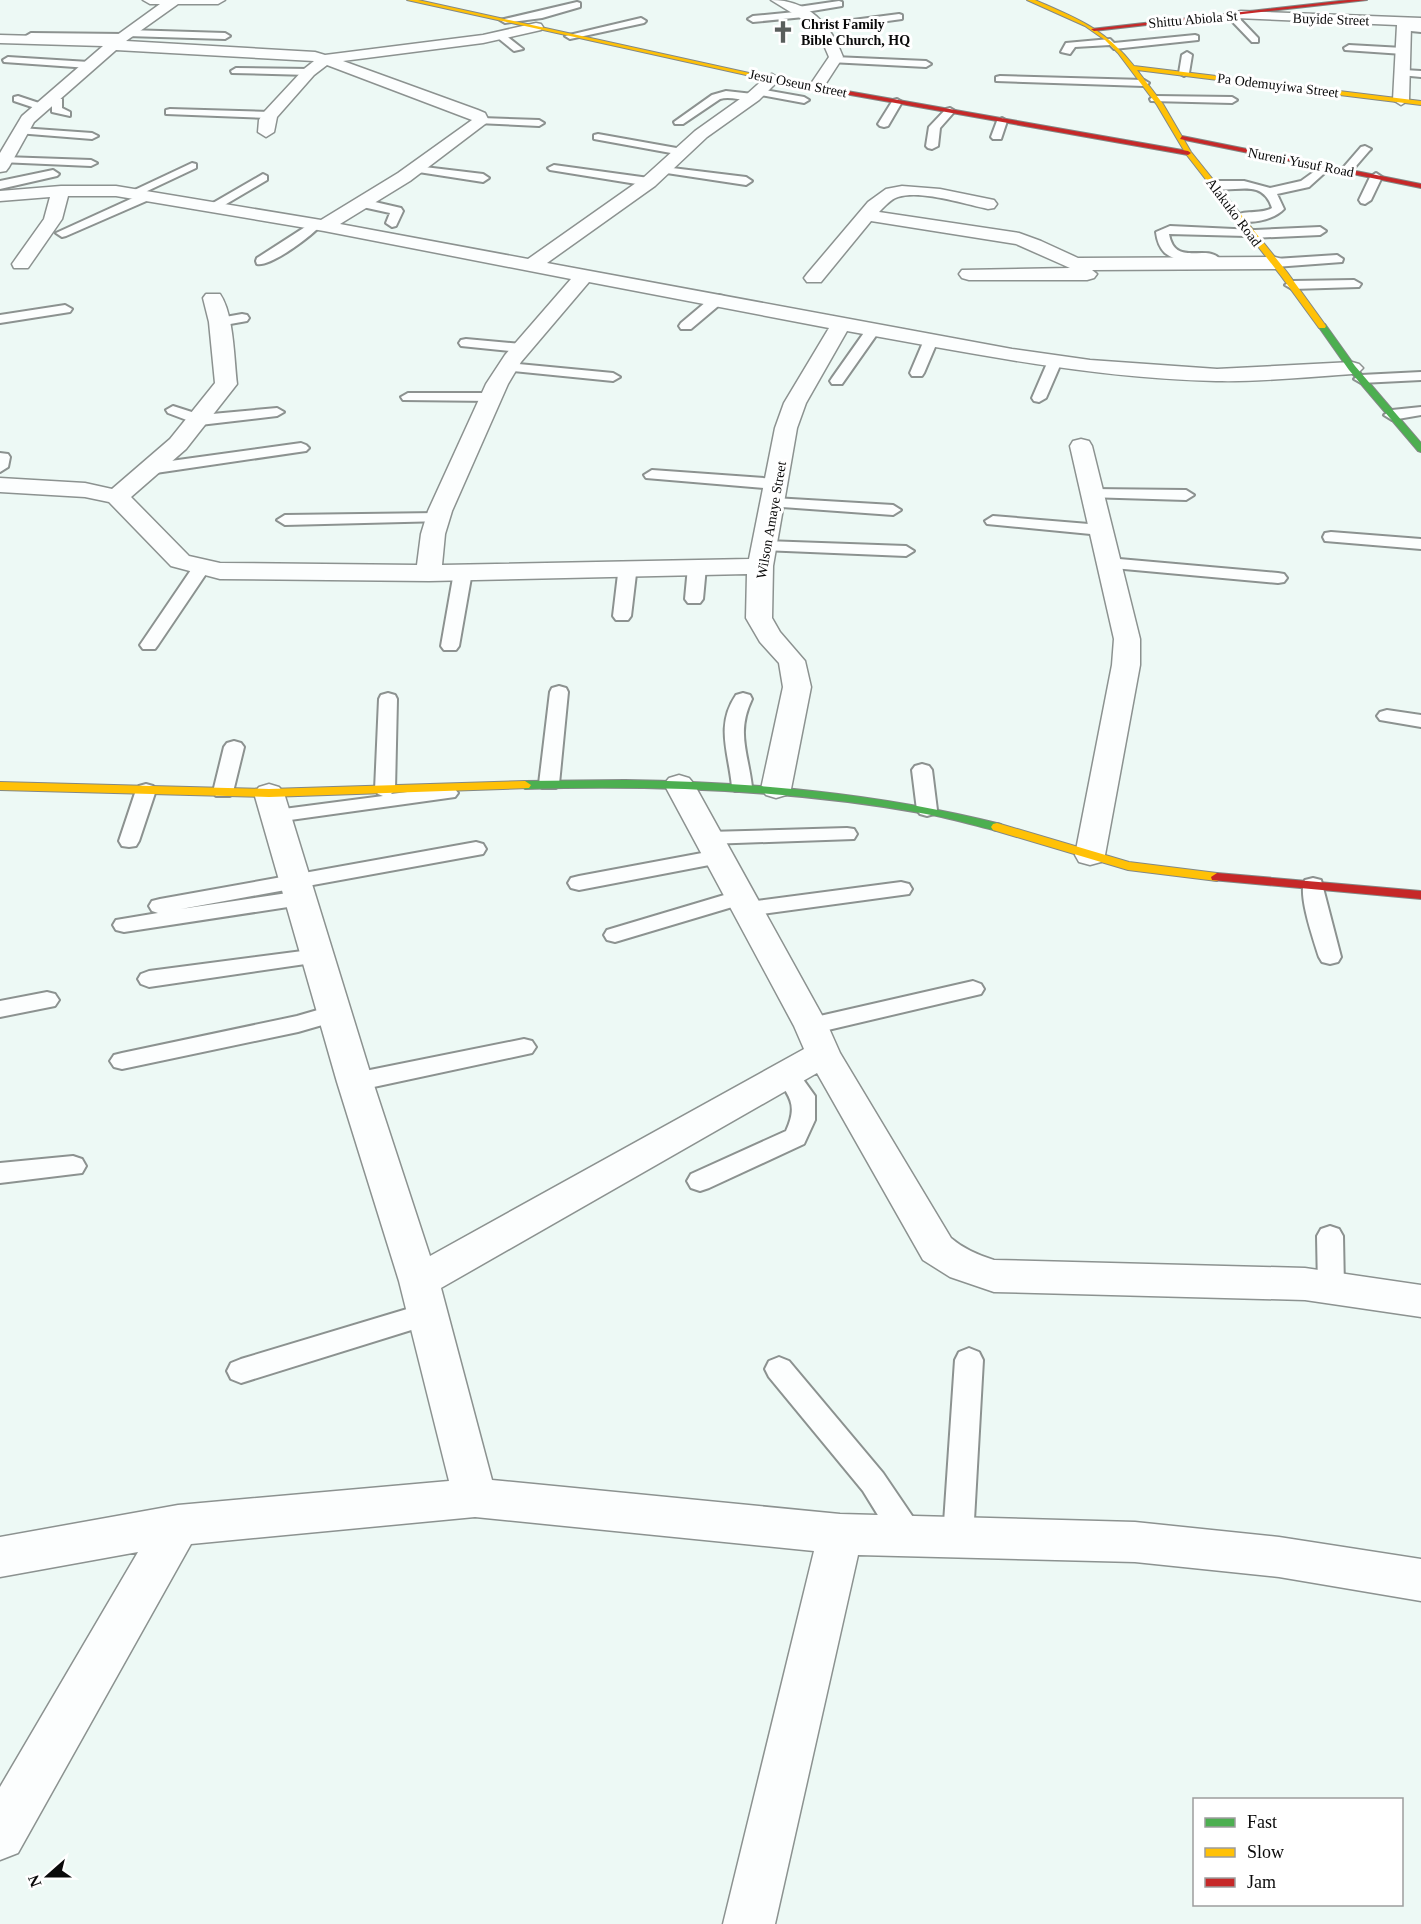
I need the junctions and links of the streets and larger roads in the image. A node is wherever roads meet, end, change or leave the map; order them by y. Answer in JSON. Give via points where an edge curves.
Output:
{"nodes":[{"id":1,"x":138,"y":0,"type":"edge"},
{"id":2,"x":218,"y":0,"type":"edge"},
{"id":3,"x":410,"y":0,"type":"edge"},
{"id":4,"x":778,"y":0,"type":"edge"},
{"id":5,"x":1030,"y":0,"type":"edge"},
{"id":6,"x":1261,"y":0,"type":"edge"},
{"id":7,"x":1364,"y":0,"type":"edge"},
{"id":8,"x":173,"y":1,"type":"edge"},
{"id":9,"x":1282,"y":9,"type":"junction"},
{"id":10,"x":1236,"y":16,"type":"junction"},
{"id":11,"x":1421,"y":22,"type":"edge"},
{"id":12,"x":1404,"y":25,"type":"junction"},
{"id":13,"x":536,"y":27,"type":"junction"},
{"id":14,"x":1094,"y":28,"type":"junction"},
{"id":15,"x":0,"y":39,"type":"edge"},
{"id":16,"x":120,"y":39,"type":"junction"},
{"id":17,"x":318,"y":64,"type":"junction"},
{"id":18,"x":1134,"y":68,"type":"junction"},
{"id":19,"x":772,"y":79,"type":"junction"},
{"id":20,"x":816,"y":88,"type":"junction"},
{"id":21,"x":1401,"y":100,"type":"junction"},
{"id":22,"x":1421,"y":104,"type":"edge"},
{"id":23,"x":266,"y":132,"type":"dead end"},
{"id":24,"x":1182,"y":138,"type":"junction"},
{"id":25,"x":1188,"y":153,"type":"junction"},
{"id":26,"x":2,"y":163,"type":"edge"},
{"id":27,"x":57,"y":183,"type":"junction"},
{"id":28,"x":1421,"y":186,"type":"edge"},
{"id":29,"x":0,"y":196,"type":"edge"},
{"id":30,"x":988,"y":204,"type":"dead end"},
{"id":31,"x":867,"y":215,"type":"junction"},
{"id":32,"x":320,"y":225,"type":"junction"},
{"id":33,"x":21,"y":264,"type":"dead end"},
{"id":34,"x":530,"y":266,"type":"junction"},
{"id":35,"x":1280,"y":270,"type":"junction"},
{"id":36,"x":969,"y":274,"type":"dead end"},
{"id":37,"x":585,"y":275,"type":"junction"},
{"id":38,"x":814,"y":278,"type":"dead end"},
{"id":39,"x":213,"y":298,"type":"dead end"},
{"id":40,"x":841,"y":324,"type":"junction"},
{"id":41,"x":1357,"y":374,"type":"junction"},
{"id":42,"x":1081,"y":446,"type":"dead end"},
{"id":43,"x":1421,"y":449,"type":"edge"},
{"id":44,"x":0,"y":485,"type":"edge"},
{"id":45,"x":117,"y":497,"type":"junction"},
{"id":46,"x":763,"y":556,"type":"junction"},
{"id":47,"x":429,"y":573,"type":"junction"},
{"id":48,"x":679,"y":784,"type":"junction"},
{"id":49,"x":0,"y":786,"type":"edge"},
{"id":50,"x":776,"y":789,"type":"junction"},
{"id":51,"x":272,"y":804,"type":"junction"},
{"id":52,"x":1090,"y":855,"type":"junction"},
{"id":53,"x":1421,"y":895,"type":"edge"},
{"id":54,"x":817,"y":1040,"type":"junction"},
{"id":55,"x":423,"y":1298,"type":"junction"},
{"id":56,"x":1421,"y":1301,"type":"edge"},
{"id":57,"x":475,"y":1498,"type":"junction"},
{"id":58,"x":178,"y":1525,"type":"junction"},
{"id":59,"x":840,"y":1534,"type":"junction"},
{"id":60,"x":0,"y":1557,"type":"edge"},
{"id":61,"x":1421,"y":1580,"type":"edge"},
{"id":62,"x":0,"y":1835,"type":"edge"},
{"id":63,"x":749,"y":1924,"type":"edge"}],
"edges":[{"from":1,"to":8,"type":"street"},
{"from":2,"to":8,"type":"street"},
{"from":3,"to":13,"type":"main road","name":"Jesu Oseun Street"},
{"from":4,"to":20,"type":"street","via":[[822,27],[832,45],[836,57]]},
{"from":5,"to":14,"type":"main road","name":"Alakuko Road"},
{"from":6,"to":9,"type":"street"},
{"from":7,"to":9,"type":"main road","name":"Shittu Abiola St"},
{"from":8,"to":16,"type":"street","via":[[152,22]]},
{"from":9,"to":10,"type":"main road","name":"Shittu Abiola St"},
{"from":10,"to":12,"type":"street","name":"Buyide Street"},
{"from":10,"to":14,"type":"main road","name":"Shittu Abiola St"},
{"from":11,"to":12,"type":"street","name":"Buyide Street"},
{"from":12,"to":21,"type":"street"},
{"from":13,"to":17,"type":"street","via":[[501,36]]},
{"from":13,"to":19,"type":"main road","name":"Jesu Oseun Street"},
{"from":14,"to":18,"type":"main road","name":"Alakuko Road"},
{"from":15,"to":16,"type":"street"},
{"from":16,"to":17,"type":"street","via":[[302,54]]},
{"from":16,"to":26,"type":"street","via":[[20,122]]},
{"from":17,"to":23,"type":"street","via":[[270,115]]},
{"from":17,"to":32,"type":"street","via":[[472,113],[481,121],[416,169]]},
{"from":18,"to":21,"type":"main road","name":"Pa Odemuyiwa Street"},
{"from":18,"to":24,"type":"main road","name":"Alakuko Road"},
{"from":19,"to":20,"type":"main road","name":"Jesu Oseun Street"},
{"from":19,"to":34,"type":"street","via":[[649,182]]},
{"from":20,"to":25,"type":"main road","name":"Jesu Oseun Street"},
{"from":21,"to":22,"type":"main road","name":"Pa Odemuyiwa Street"},
{"from":24,"to":25,"type":"main road","name":"Alakuko Road"},
{"from":24,"to":28,"type":"main road","name":"Nureni Yusuf Road"},
{"from":25,"to":35,"type":"main road","name":"Alakuko Road"},
{"from":27,"to":29,"type":"street"},
{"from":27,"to":32,"type":"street"},
{"from":27,"to":33,"type":"street","via":[[53,219]]},
{"from":30,"to":31,"type":"street","via":[[903,192],[883,197]]},
{"from":31,"to":35,"type":"street","via":[[1019,239],[1041,245],[1062,260],[1076,264]]},
{"from":31,"to":38,"type":"street"},
{"from":32,"to":34,"type":"street"},
{"from":34,"to":37,"type":"street"},
{"from":35,"to":36,"type":"street"},
{"from":35,"to":41,"type":"main road","name":"Alakuko Road"},
{"from":37,"to":40,"type":"street"},
{"from":37,"to":47,"type":"street","via":[[507,367],[438,518]]},
{"from":39,"to":45,"type":"street","via":[[226,384],[178,444]]},
{"from":40,"to":41,"type":"street","via":[[1090,366],[1217,375]]},
{"from":40,"to":46,"type":"street","name":"Wilson Amaye Street","via":[[795,403],[786,428]]},
{"from":41,"to":43,"type":"main road","name":"Alakuko Road"},
{"from":42,"to":52,"type":"street","via":[[1127,639],[1126,665]]},
{"from":44,"to":45,"type":"street","via":[[75,489]]},
{"from":45,"to":47,"type":"street","via":[[180,561],[201,568],[260,573]]},
{"from":46,"to":47,"type":"street","via":[[696,567]]},
{"from":46,"to":50,"type":"street","name":"Wilson Amaye Street","via":[[759,618],[769,636],[792,661],[797,687]]},
{"from":48,"to":50,"type":"main road"},
{"from":48,"to":51,"type":"main road","via":[[385,790]]},
{"from":48,"to":54,"type":"street"},
{"from":49,"to":51,"type":"main road","via":[[223,792]]},
{"from":50,"to":52,"type":"main road","via":[[927,810]]},
{"from":51,"to":55,"type":"street"},
{"from":52,"to":53,"type":"main road","via":[[1128,866],[1195,875]]},
{"from":54,"to":55,"type":"street","via":[[787,1074]]},
{"from":54,"to":56,"type":"street","via":[[937,1249],[961,1266],[994,1276],[1294,1284]]},
{"from":55,"to":57,"type":"street"},
{"from":57,"to":58,"type":"street"},
{"from":57,"to":59,"type":"street"},
{"from":58,"to":60,"type":"street"},
{"from":58,"to":62,"type":"street"},
{"from":59,"to":61,"type":"street","via":[[1135,1542],[1279,1557]]},
{"from":59,"to":63,"type":"street"}]}
